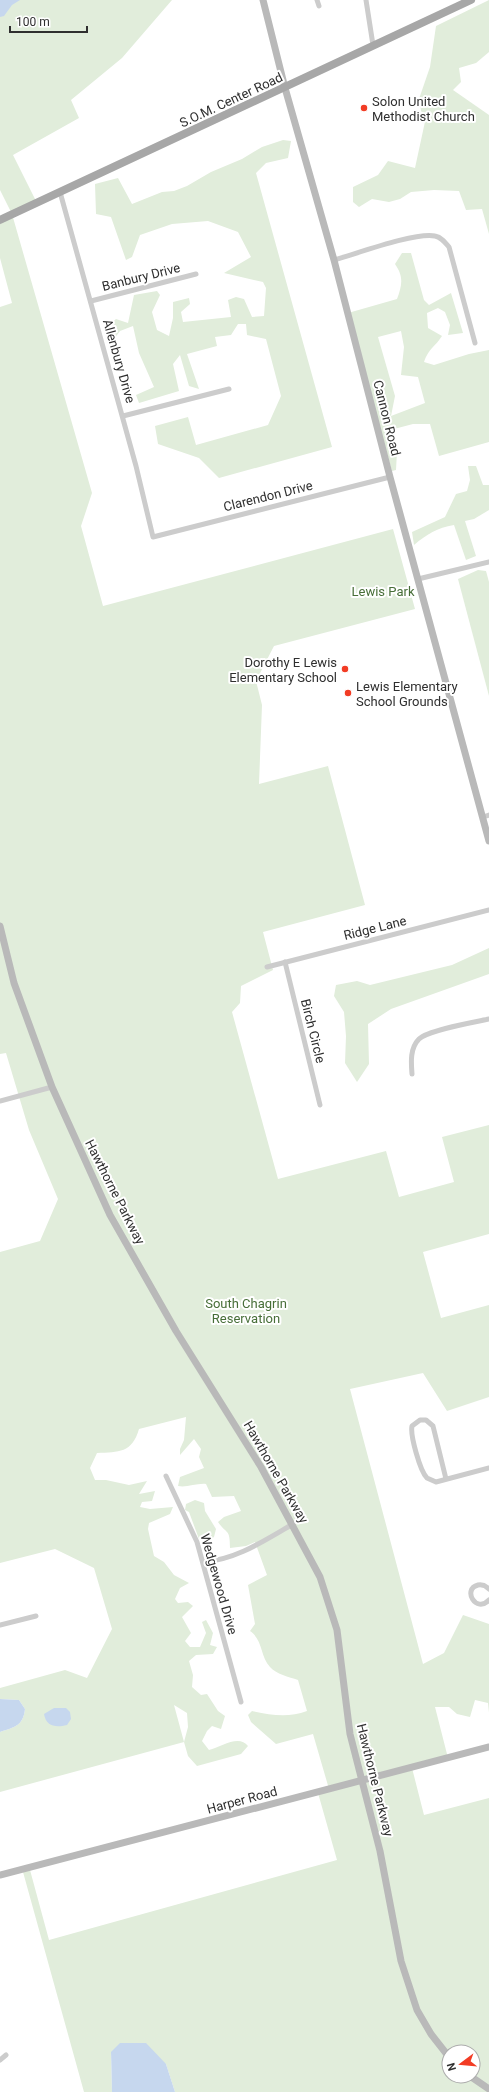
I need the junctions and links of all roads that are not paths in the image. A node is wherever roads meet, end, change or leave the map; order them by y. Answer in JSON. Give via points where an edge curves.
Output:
{"nodes":[{"id":1,"x":263,"y":0,"type":"edge"},
{"id":2,"x":317,"y":0,"type":"edge"},
{"id":3,"x":366,"y":0,"type":"edge"},
{"id":4,"x":471,"y":0,"type":"edge"},
{"id":5,"x":319,"y":6,"type":"dead end"},
{"id":6,"x":373,"y":45,"type":"junction"},
{"id":7,"x":285,"y":88,"type":"junction"},
{"id":8,"x":60,"y":192,"type":"junction"},
{"id":9,"x":0,"y":220,"type":"edge"},
{"id":10,"x":334,"y":260,"type":"junction"},
{"id":11,"x":196,"y":274,"type":"dead end"},
{"id":12,"x":90,"y":301,"type":"junction"},
{"id":13,"x":475,"y":343,"type":"dead end"},
{"id":14,"x":229,"y":389,"type":"dead end"},
{"id":15,"x":123,"y":416,"type":"junction"},
{"id":16,"x":390,"y":477,"type":"junction"},
{"id":17,"x":153,"y":537,"type":"joint"},
{"id":18,"x":489,"y":562,"type":"edge"},
{"id":19,"x":418,"y":579,"type":"junction"},
{"id":20,"x":486,"y":816,"type":"edge"},
{"id":21,"x":489,"y":841,"type":"edge"},
{"id":22,"x":489,"y":910,"type":"edge"},
{"id":23,"x":0,"y":926,"type":"edge"},
{"id":24,"x":285,"y":962,"type":"junction"},
{"id":25,"x":267,"y":967,"type":"dead end"},
{"id":26,"x":489,"y":1019,"type":"edge"},
{"id":27,"x":412,"y":1074,"type":"dead end"},
{"id":28,"x":52,"y":1087,"type":"junction"},
{"id":29,"x":0,"y":1101,"type":"edge"},
{"id":30,"x":320,"y":1104,"type":"dead end"},
{"id":31,"x":489,"y":1468,"type":"edge"},
{"id":32,"x":166,"y":1476,"type":"dead end"},
{"id":33,"x":446,"y":1479,"type":"junction"},
{"id":34,"x":293,"y":1524,"type":"junction"},
{"id":35,"x":203,"y":1562,"type":"junction"},
{"id":36,"x":489,"y":1589,"type":"edge"},
{"id":37,"x":489,"y":1600,"type":"edge"},
{"id":38,"x":36,"y":1616,"type":"dead end"},
{"id":39,"x":0,"y":1625,"type":"edge"},
{"id":40,"x":241,"y":1702,"type":"dead end"},
{"id":41,"x":489,"y":1747,"type":"edge"},
{"id":42,"x":361,"y":1781,"type":"junction"},
{"id":43,"x":0,"y":1876,"type":"edge"},
{"id":44,"x":441,"y":2047,"type":"edge"},
{"id":45,"x":6,"y":2054,"type":"dead end"},
{"id":46,"x":0,"y":2060,"type":"edge"}],
"edges":[{"from":1,"to":7,"type":"street","name":"Cannon Road"},
{"from":2,"to":5,"type":"street"},
{"from":3,"to":6,"type":"street"},
{"from":4,"to":6,"type":"main road","name":"S.O.M. Center Road"},
{"from":6,"to":7,"type":"main road","name":"S.O.M. Center Road"},
{"from":7,"to":8,"type":"main road","name":"S.O.M. Center Road"},
{"from":7,"to":10,"type":"street","name":"Cannon Road"},
{"from":8,"to":9,"type":"main road","name":"S.O.M. Center Road"},
{"from":8,"to":12,"type":"street","name":"Allenbury Drive"},
{"from":10,"to":13,"type":"street","via":[[420,236],[436,236],[444,240],[449,247]]},
{"from":10,"to":16,"type":"street","name":"Cannon Road"},
{"from":11,"to":12,"type":"street","name":"Banbury Drive"},
{"from":12,"to":15,"type":"street","name":"Allenbury Drive"},
{"from":14,"to":15,"type":"street"},
{"from":15,"to":17,"type":"street","name":"Allenbury Drive"},
{"from":16,"to":17,"type":"street","name":"Clarendon Drive"},
{"from":16,"to":19,"type":"street","name":"Cannon Road"},
{"from":18,"to":19,"type":"street"},
{"from":19,"to":20,"type":"street","name":"Cannon Road"},
{"from":20,"to":21,"type":"street","name":"Cannon Road"},
{"from":22,"to":24,"type":"street","name":"Ridge Lane"},
{"from":23,"to":28,"type":"street","name":"Hawthorne Parkway","via":[[14,983]]},
{"from":24,"to":25,"type":"street","name":"Ridge Lane"},
{"from":24,"to":30,"type":"street","name":"Birch Circle"},
{"from":26,"to":27,"type":"street","via":[[420,1038],[413,1048]]},
{"from":28,"to":29,"type":"street"},
{"from":28,"to":34,"type":"street","name":"Hawthorne Parkway","via":[[110,1215],[176,1331],[258,1461]]},
{"from":31,"to":33,"type":"street"},
{"from":32,"to":35,"type":"street","name":"Wedgewood Drive","via":[[197,1542]]},
{"from":33,"to":33,"type":"street","via":[[432,1481],[423,1474],[412,1433],[412,1426],[416,1421],[426,1420],[433,1426]]},
{"from":34,"to":35,"type":"street","via":[[238,1554]]},
{"from":34,"to":42,"type":"street","name":"Hawthorne Parkway","via":[[320,1577],[337,1630],[347,1713]]},
{"from":35,"to":40,"type":"street","name":"Wedgewood Drive"},
{"from":36,"to":37,"type":"street","via":[[479,1585],[473,1588],[471,1594],[472,1600],[478,1604],[484,1604]]},
{"from":38,"to":39,"type":"street"},
{"from":41,"to":42,"type":"street","name":"Harper Road"},
{"from":42,"to":43,"type":"street","name":"Harper Road"},
{"from":42,"to":44,"type":"street","name":"Hawthorne Parkway","via":[[380,1851],[392,1920],[408,1986],[417,2010]]},
{"from":45,"to":46,"type":"street"}]}
